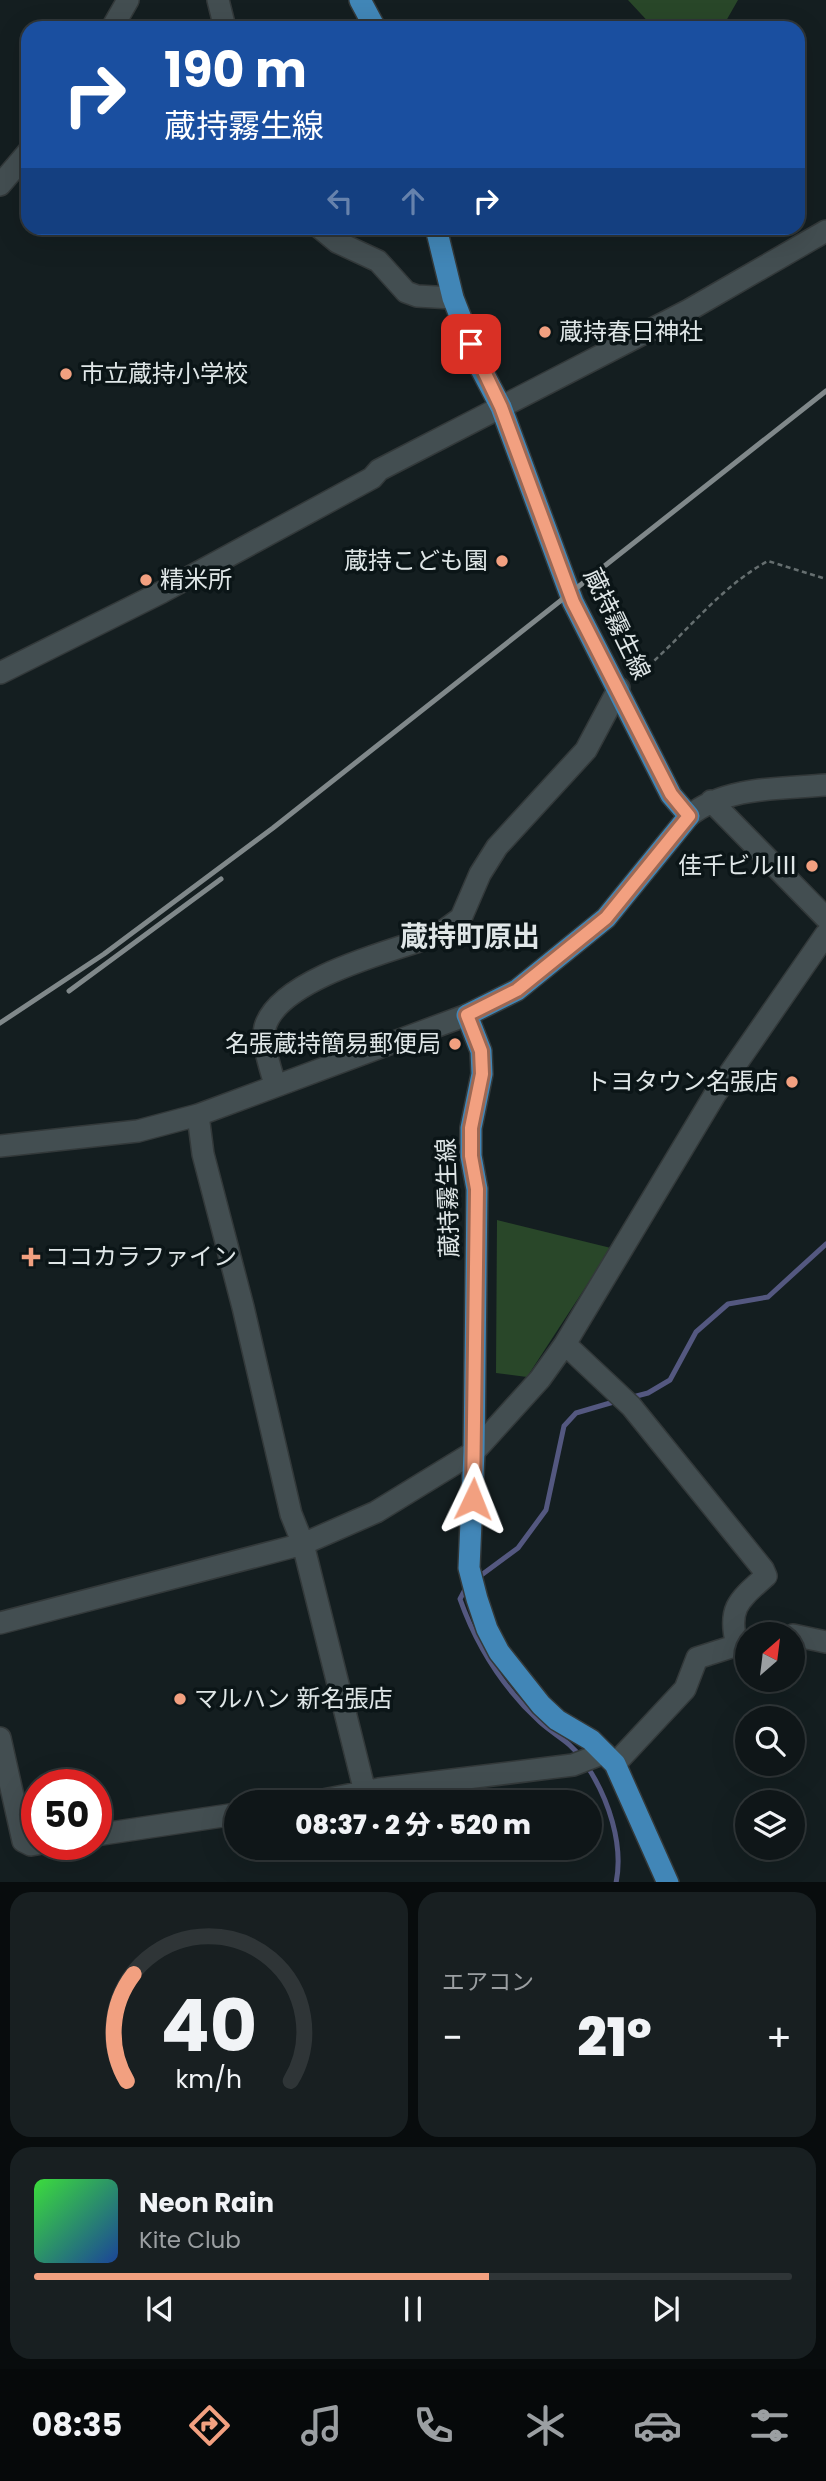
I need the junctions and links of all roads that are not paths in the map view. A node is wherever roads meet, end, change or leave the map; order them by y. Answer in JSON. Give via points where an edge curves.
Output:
{"nodes":[{"id":1,"x":128,"y":0,"type":"edge"},
{"id":2,"x":218,"y":0,"type":"edge"},
{"id":3,"x":360,"y":0,"type":"edge"},
{"id":4,"x":116,"y":21,"type":"edge"},
{"id":5,"x":223,"y":21,"type":"edge"},
{"id":6,"x":370,"y":21,"type":"edge"},
{"id":7,"x":21,"y":160,"type":"edge"},
{"id":8,"x":0,"y":186,"type":"edge"},
{"id":9,"x":826,"y":230,"type":"edge"},
{"id":10,"x":328,"y":235,"type":"edge"},
{"id":11,"x":438,"y":235,"type":"edge"},
{"id":12,"x":453,"y":298,"type":"junction"},
{"id":13,"x":501,"y":407,"type":"junction"},
{"id":14,"x":0,"y":673,"type":"edge"},
{"id":15,"x":620,"y":688,"type":"junction"},
{"id":16,"x":826,"y":785,"type":"edge"},
{"id":17,"x":711,"y":801,"type":"junction"},
{"id":18,"x":689,"y":816,"type":"junction"},
{"id":19,"x":826,"y":918,"type":"edge"},
{"id":20,"x":826,"y":934,"type":"edge"},
{"id":21,"x":467,"y":1015,"type":"junction"},
{"id":22,"x":275,"y":1085,"type":"junction"},
{"id":23,"x":198,"y":1115,"type":"junction"},
{"id":24,"x":0,"y":1146,"type":"edge"},
{"id":25,"x":565,"y":1344,"type":"junction"},
{"id":26,"x":474,"y":1452,"type":"junction"},
{"id":27,"x":303,"y":1544,"type":"junction"},
{"id":28,"x":0,"y":1623,"type":"edge"},
{"id":29,"x":735,"y":1630,"type":"edge"},
{"id":30,"x":805,"y":1638,"type":"edge"},
{"id":31,"x":826,"y":1642,"type":"edge"},
{"id":32,"x":735,"y":1645,"type":"edge"},
{"id":33,"x":0,"y":1738,"type":"edge"},
{"id":34,"x":609,"y":1759,"type":"junction"},
{"id":35,"x":364,"y":1790,"type":"edge"},
{"id":36,"x":380,"y":1790,"type":"edge"},
{"id":37,"x":224,"y":1816,"type":"edge"},
{"id":38,"x":21,"y":1832,"type":"edge"},
{"id":39,"x":112,"y":1833,"type":"edge"},
{"id":40,"x":668,"y":1882,"type":"edge"}],
"edges":[{"from":1,"to":4,"type":"street"},
{"from":2,"to":5,"type":"street"},
{"from":3,"to":6,"type":"main road"},
{"from":7,"to":8,"type":"street"},
{"from":9,"to":13,"type":"street","via":[[689,310]]},
{"from":10,"to":12,"type":"street","via":[[378,261],[406,292]]},
{"from":11,"to":12,"type":"main road","name":"蔵持霧生線"},
{"from":12,"to":13,"type":"main road","name":"蔵持霧生線"},
{"from":13,"to":14,"type":"street","via":[[379,470],[300,519]]},
{"from":13,"to":15,"type":"main road","name":"蔵持霧生線","via":[[573,602]]},
{"from":15,"to":18,"type":"main road","name":"蔵持霧生線","via":[[671,794]]},
{"from":15,"to":22,"type":"street","via":[[586,750],[491,855],[456,924],[438,935],[310,981],[271,1017],[264,1029]]},
{"from":16,"to":17,"type":"street"},
{"from":17,"to":18,"type":"street"},
{"from":17,"to":19,"type":"street"},
{"from":18,"to":21,"type":"main road","via":[[606,918],[517,990]]},
{"from":20,"to":25,"type":"street","via":[[714,1096]]},
{"from":21,"to":22,"type":"street"},
{"from":21,"to":26,"type":"main road","name":"蔵持霧生線","via":[[481,1051],[482,1074],[471,1142],[477,1189]]},
{"from":22,"to":23,"type":"street"},
{"from":23,"to":24,"type":"street","via":[[138,1132]]},
{"from":23,"to":27,"type":"street","via":[[203,1154],[291,1514]]},
{"from":25,"to":26,"type":"street"},
{"from":25,"to":29,"type":"street","via":[[631,1406],[763,1569],[765,1576],[733,1612]]},
{"from":26,"to":27,"type":"street","via":[[376,1512]]},
{"from":26,"to":34,"type":"main road","name":"蔵持霧生線","via":[[469,1568],[486,1629],[541,1704]]},
{"from":27,"to":28,"type":"street"},
{"from":27,"to":35,"type":"street"},
{"from":30,"to":31,"type":"street"},
{"from":32,"to":34,"type":"street","via":[[697,1658],[685,1689]]},
{"from":33,"to":38,"type":"street"},
{"from":34,"to":36,"type":"street"},
{"from":34,"to":40,"type":"main road","name":"蔵持霧生線"},
{"from":37,"to":39,"type":"street"}]}
